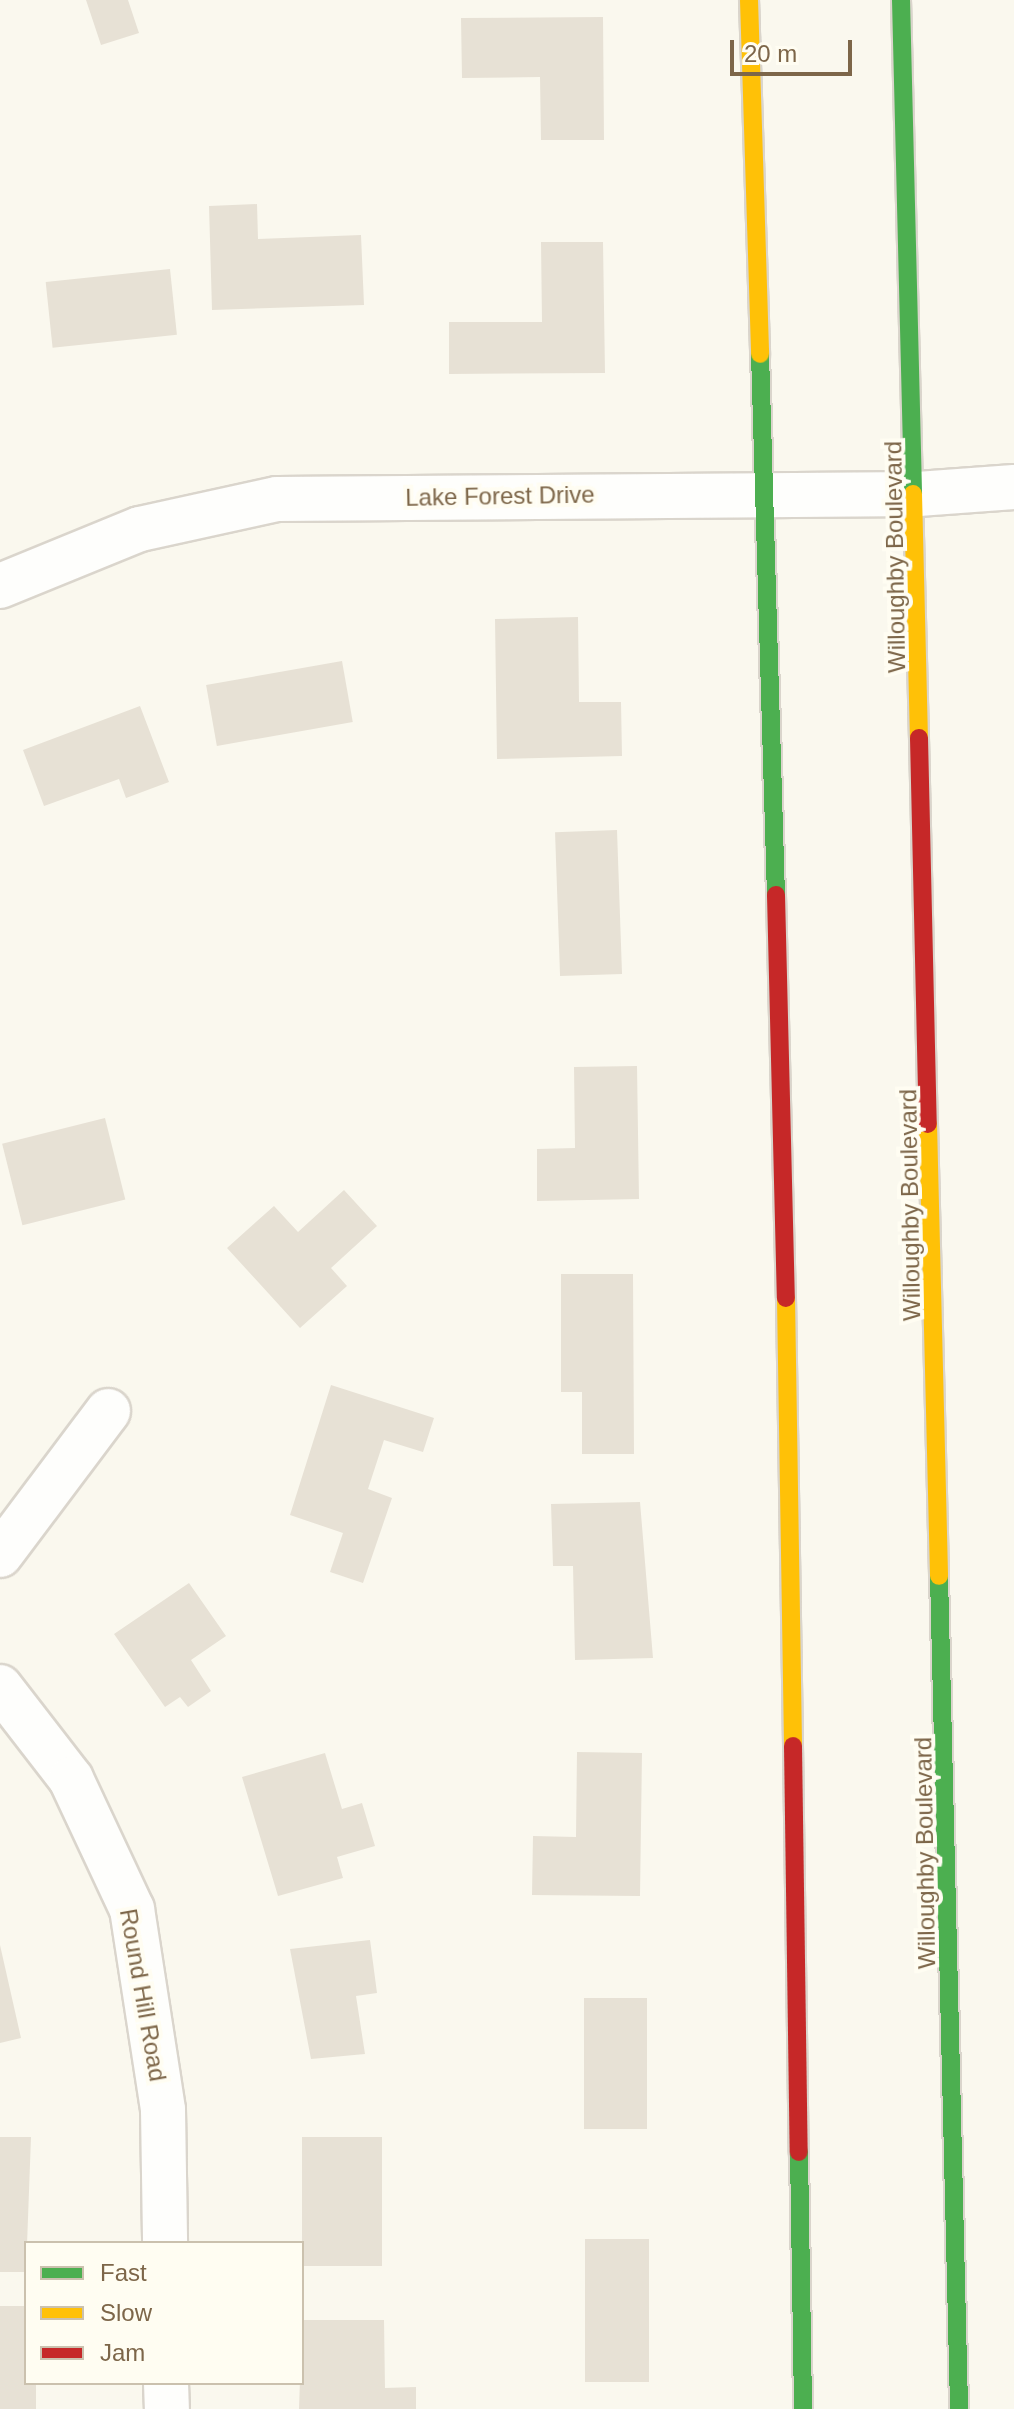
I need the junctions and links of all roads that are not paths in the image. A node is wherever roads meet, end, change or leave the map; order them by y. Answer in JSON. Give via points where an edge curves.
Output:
{"nodes":[{"id":1,"x":749,"y":0,"type":"edge"},
{"id":2,"x":901,"y":0,"type":"edge"},
{"id":3,"x":1014,"y":487,"type":"edge"},
{"id":4,"x":768,"y":493,"type":"junction"},
{"id":5,"x":918,"y":494,"type":"junction"},
{"id":6,"x":0,"y":586,"type":"edge"},
{"id":7,"x":108,"y":1411,"type":"dead end"},
{"id":8,"x":0,"y":1555,"type":"edge"},
{"id":9,"x":0,"y":1687,"type":"edge"},
{"id":10,"x":165,"y":2241,"type":"edge"},
{"id":11,"x":166,"y":2385,"type":"edge"},
{"id":12,"x":167,"y":2409,"type":"edge"},
{"id":13,"x":803,"y":2409,"type":"edge"},
{"id":14,"x":959,"y":2409,"type":"edge"}],
"edges":[{"from":1,"to":4,"type":"street"},
{"from":2,"to":5,"type":"street","name":"Willoughby Boulevard"},
{"from":3,"to":5,"type":"street","name":"Lake Forest Drive"},
{"from":4,"to":5,"type":"street","name":"Lake Forest Drive"},
{"from":4,"to":6,"type":"street","name":"Lake Forest Drive","via":[[277,499],[140,529]]},
{"from":4,"to":13,"type":"street"},
{"from":5,"to":14,"type":"street","name":"Willoughby Boulevard"},
{"from":7,"to":8,"type":"street"},
{"from":9,"to":10,"type":"street","name":"Round Hill Road","via":[[71,1779],[132,1909],[163,2110]]},
{"from":11,"to":12,"type":"street"}]}
